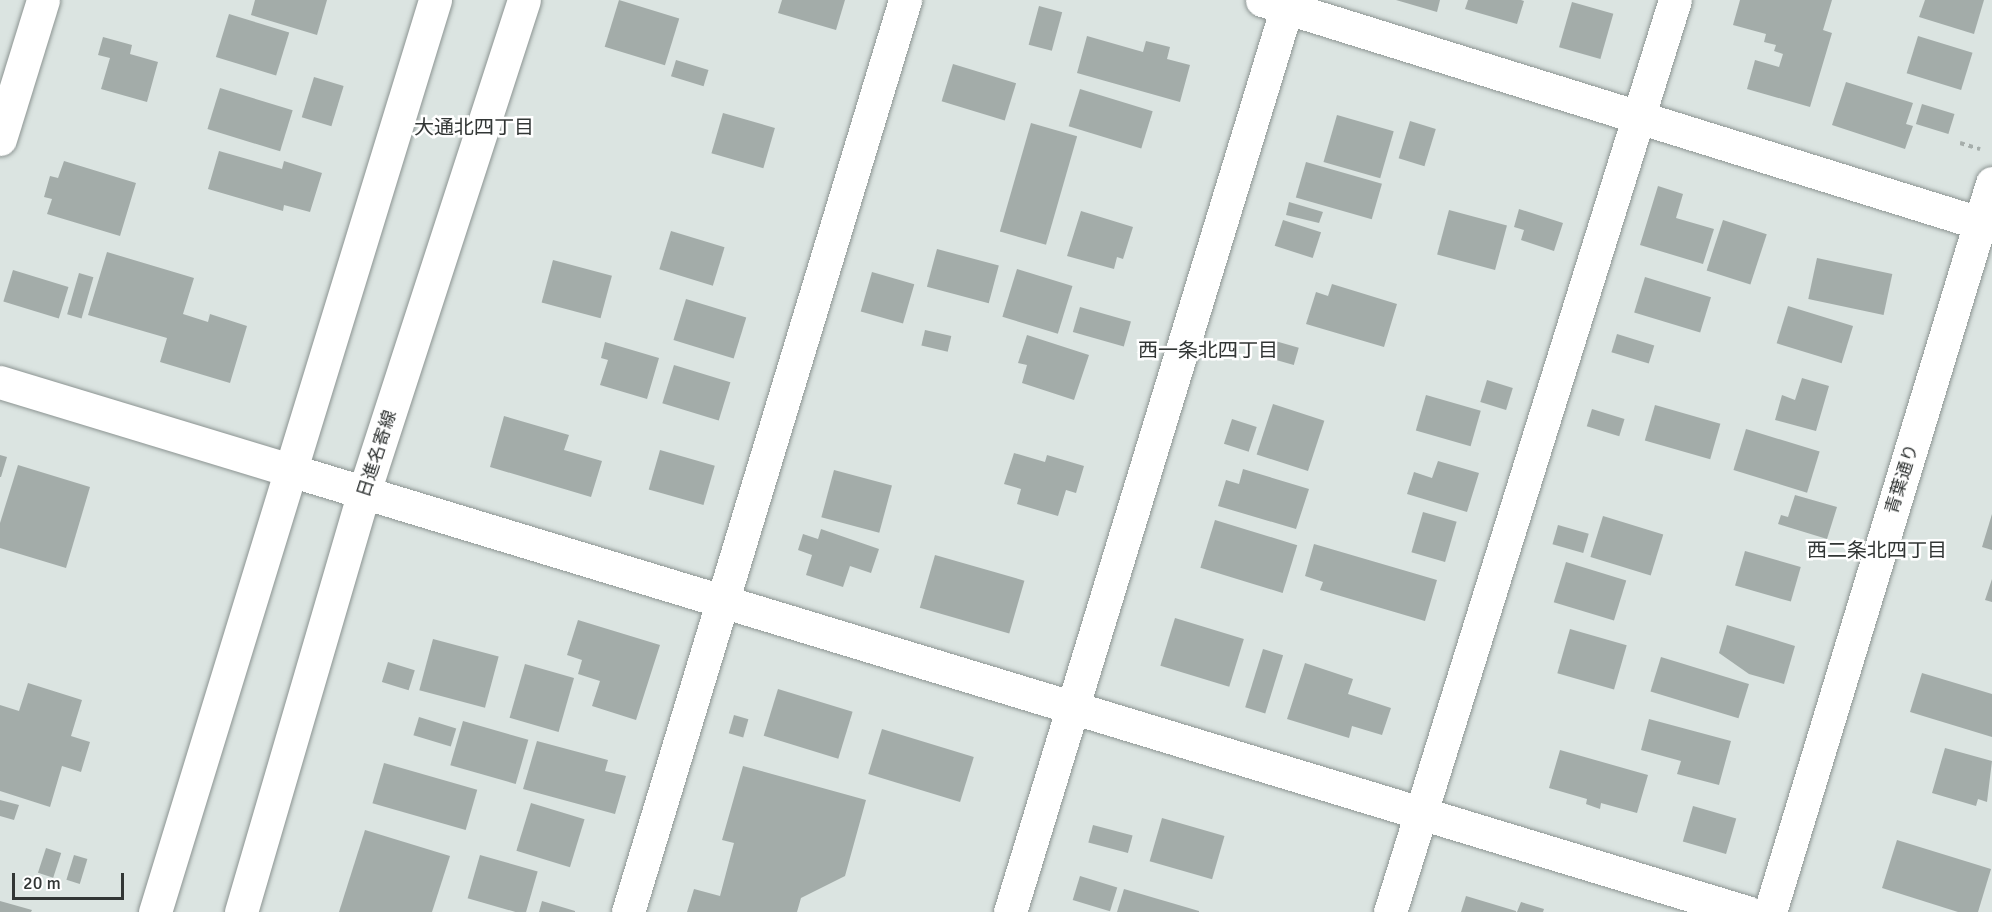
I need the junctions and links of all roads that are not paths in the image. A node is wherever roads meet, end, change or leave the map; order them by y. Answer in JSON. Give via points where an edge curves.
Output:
{"nodes":[{"id":1,"x":42,"y":0,"type":"edge"},
{"id":2,"x":435,"y":0,"type":"edge"},
{"id":3,"x":524,"y":0,"type":"edge"},
{"id":4,"x":905,"y":0,"type":"edge"},
{"id":5,"x":1675,"y":0,"type":"edge"},
{"id":6,"x":1279,"y":2,"type":"edge"},
{"id":7,"x":1640,"y":116,"type":"junction"},
{"id":8,"x":0,"y":139,"type":"edge"},
{"id":9,"x":1992,"y":183,"type":"edge"},
{"id":10,"x":1986,"y":225,"type":"edge"},
{"id":11,"x":0,"y":382,"type":"edge"},
{"id":12,"x":290,"y":470,"type":"junction"},
{"id":13,"x":364,"y":492,"type":"junction"},
{"id":14,"x":723,"y":601,"type":"junction"},
{"id":15,"x":1073,"y":707,"type":"junction"},
{"id":16,"x":1422,"y":813,"type":"junction"},
{"id":17,"x":155,"y":912,"type":"edge"},
{"id":18,"x":241,"y":912,"type":"edge"},
{"id":19,"x":628,"y":912,"type":"edge"},
{"id":20,"x":1010,"y":912,"type":"edge"},
{"id":21,"x":1390,"y":912,"type":"edge"},
{"id":22,"x":1747,"y":912,"type":"edge"},
{"id":23,"x":1770,"y":912,"type":"edge"}],
"edges":[{"from":1,"to":8,"type":"street"},
{"from":2,"to":12,"type":"street"},
{"from":3,"to":13,"type":"street","name":"日進名寄線"},
{"from":4,"to":14,"type":"street"},
{"from":5,"to":7,"type":"street"},
{"from":6,"to":7,"type":"street"},
{"from":6,"to":15,"type":"street"},
{"from":7,"to":10,"type":"street"},
{"from":7,"to":16,"type":"street"},
{"from":9,"to":10,"type":"street","name":"青葉通り"},
{"from":10,"to":23,"type":"street","name":"青葉通り"},
{"from":11,"to":12,"type":"street"},
{"from":12,"to":13,"type":"street"},
{"from":12,"to":17,"type":"street"},
{"from":13,"to":14,"type":"street"},
{"from":13,"to":18,"type":"street","name":"日進名寄線"},
{"from":14,"to":15,"type":"street"},
{"from":14,"to":19,"type":"street"},
{"from":15,"to":16,"type":"street"},
{"from":15,"to":20,"type":"street"},
{"from":16,"to":21,"type":"street"},
{"from":16,"to":22,"type":"street"}]}
